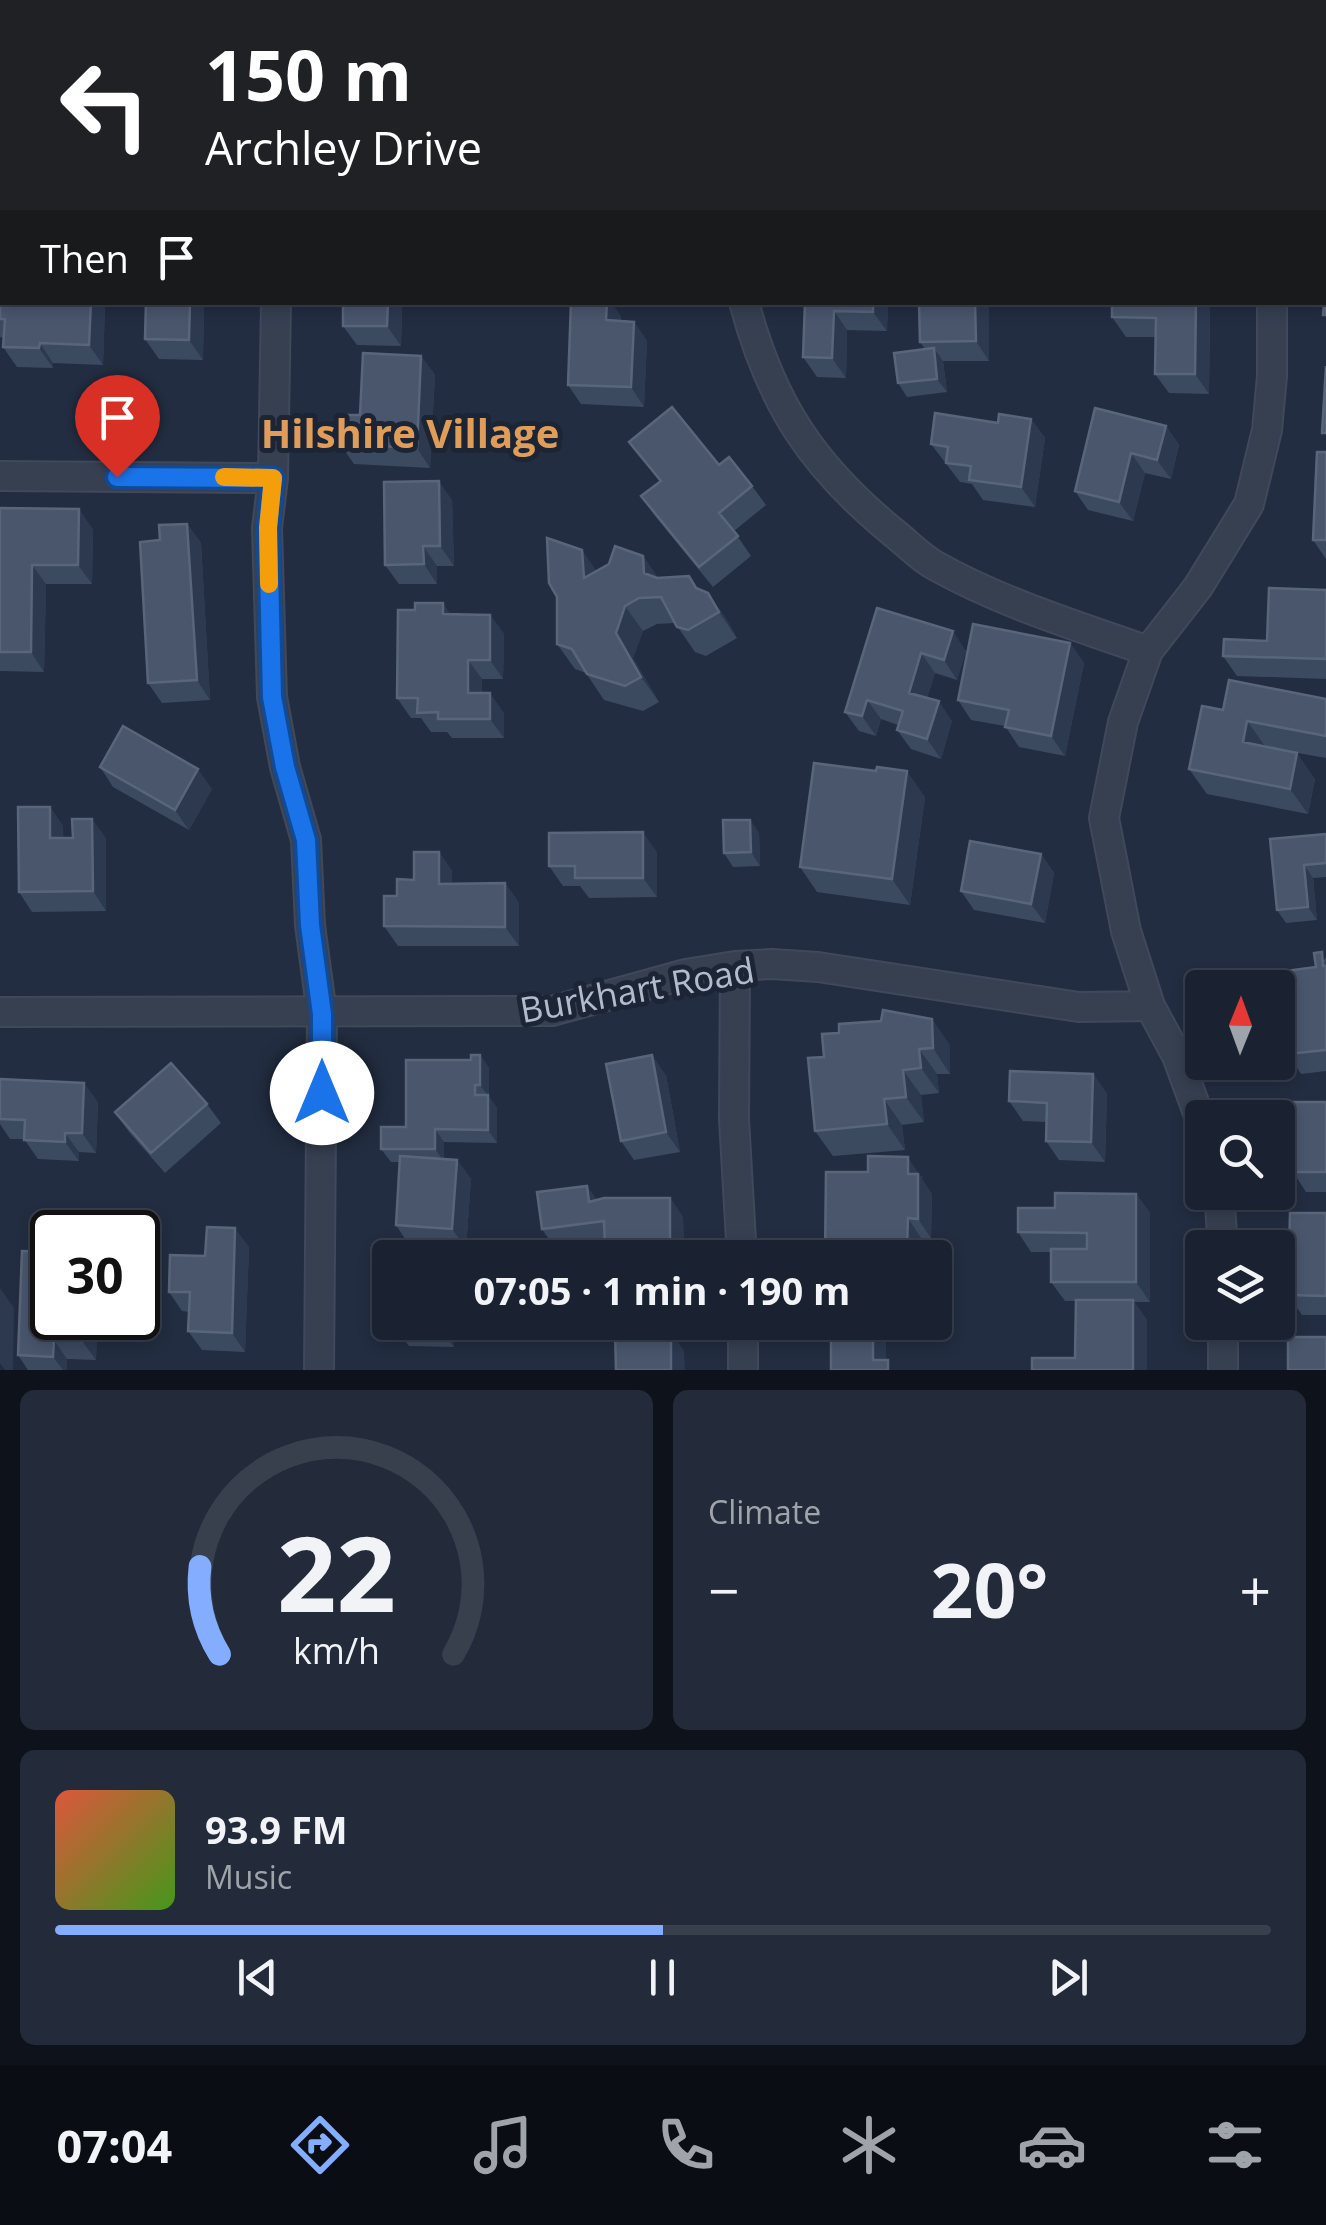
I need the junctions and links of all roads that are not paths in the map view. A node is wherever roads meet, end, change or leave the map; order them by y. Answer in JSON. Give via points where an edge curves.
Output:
{"nodes":[{"id":1,"x":276,"y":305,"type":"edge"},
{"id":2,"x":745,"y":305,"type":"edge"},
{"id":3,"x":1272,"y":305,"type":"edge"},
{"id":4,"x":0,"y":476,"type":"edge"},
{"id":5,"x":273,"y":478,"type":"junction"},
{"id":6,"x":1148,"y":652,"type":"junction"},
{"id":7,"x":735,"y":966,"type":"junction"},
{"id":8,"x":1150,"y":1006,"type":"junction"},
{"id":9,"x":0,"y":1012,"type":"edge"},
{"id":10,"x":322,"y":1014,"type":"junction"},
{"id":11,"x":1193,"y":1100,"type":"edge"},
{"id":12,"x":741,"y":1240,"type":"edge"},
{"id":13,"x":743,"y":1340,"type":"edge"},
{"id":14,"x":1223,"y":1340,"type":"edge"},
{"id":15,"x":319,"y":1370,"type":"edge"},
{"id":16,"x":744,"y":1370,"type":"edge"},
{"id":17,"x":1223,"y":1370,"type":"edge"}],
"edges":[{"from":1,"to":5,"type":"street"},
{"from":2,"to":6,"type":"street","via":[[757,351],[791,424],[831,476],[878,520],[934,565]]},
{"from":3,"to":6,"type":"street","via":[[1267,430],[1249,504],[1198,588]]},
{"from":4,"to":5,"type":"street"},
{"from":5,"to":10,"type":"street","via":[[272,697],[306,840]]},
{"from":6,"to":8,"type":"street","via":[[1123,722],[1104,818],[1126,932]]},
{"from":7,"to":8,"type":"street","name":"Burkhart Road","via":[[818,968],[1079,1007]]},
{"from":7,"to":10,"type":"street","name":"Burkhart Road","via":[[552,1012]]},
{"from":7,"to":12,"type":"street"},
{"from":8,"to":11,"type":"street"},
{"from":9,"to":10,"type":"street","name":"Burkhart Road"},
{"from":10,"to":15,"type":"street"},
{"from":13,"to":16,"type":"street"},
{"from":14,"to":17,"type":"street"}]}
